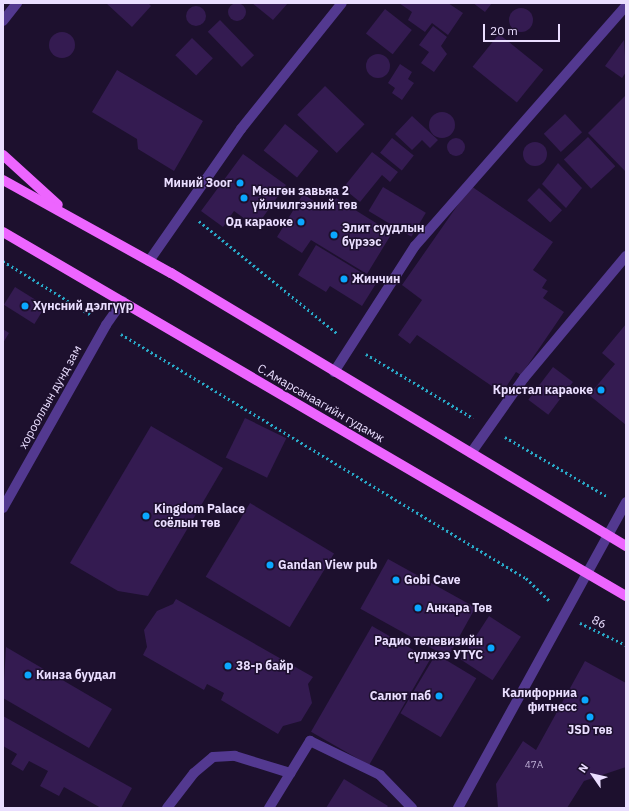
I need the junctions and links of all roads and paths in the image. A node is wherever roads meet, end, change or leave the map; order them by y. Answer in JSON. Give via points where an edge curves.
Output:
{"nodes":[{"id":1,"x":17,"y":3,"type":"edge"},
{"id":2,"x":342,"y":3,"type":"edge"},
{"id":3,"x":626,"y":6,"type":"edge"},
{"id":4,"x":3,"y":21,"type":"edge"},
{"id":5,"x":3,"y":155,"type":"edge"},
{"id":6,"x":3,"y":180,"type":"edge"},
{"id":7,"x":184,"y":209,"type":"junction"},
{"id":8,"x":69,"y":216,"type":"junction"},
{"id":9,"x":3,"y":232,"type":"edge"},
{"id":10,"x":626,"y":256,"type":"edge"},
{"id":11,"x":3,"y":261,"type":"edge"},
{"id":12,"x":149,"y":261,"type":"junction"},
{"id":13,"x":123,"y":301,"type":"junction"},
{"id":14,"x":106,"y":325,"type":"junction"},
{"id":15,"x":351,"y":345,"type":"junction"},
{"id":16,"x":334,"y":372,"type":"junction"},
{"id":17,"x":489,"y":428,"type":"junction"},
{"id":18,"x":471,"y":453,"type":"junction"},
{"id":19,"x":625,"y":504,"type":"edge"},
{"id":20,"x":3,"y":508,"type":"edge"},
{"id":21,"x":607,"y":536,"type":"junction"},
{"id":22,"x":626,"y":546,"type":"edge"},
{"id":23,"x":585,"y":573,"type":"junction"},
{"id":24,"x":626,"y":596,"type":"edge"},
{"id":25,"x":563,"y":615,"type":"junction"},
{"id":26,"x":626,"y":646,"type":"edge"},
{"id":27,"x":290,"y":773,"type":"junction"},
{"id":28,"x":167,"y":808,"type":"edge"},
{"id":29,"x":269,"y":808,"type":"edge"},
{"id":30,"x":412,"y":808,"type":"edge"},
{"id":31,"x":458,"y":808,"type":"edge"}],
"edges":[{"from":1,"to":4,"type":"street"},
{"from":2,"to":7,"type":"street","via":[[241,129]]},
{"from":3,"to":15,"type":"street","via":[[415,246]]},
{"from":5,"to":8,"type":"main road"},
{"from":6,"to":8,"type":"main road"},
{"from":7,"to":12,"type":"street"},
{"from":7,"to":15,"type":"path"},
{"from":8,"to":12,"type":"main road"},
{"from":9,"to":13,"type":"main road","name":"С.Амарсанаагийн гудамж"},
{"from":10,"to":17,"type":"street","via":[[524,378]]},
{"from":11,"to":14,"type":"path","name":"86"},
{"from":12,"to":16,"type":"main road"},
{"from":13,"to":14,"type":"street","name":"хорооллын дунд зам"},
{"from":13,"to":23,"type":"main road","name":"С.Амарсанаагийн гудамж"},
{"from":14,"to":20,"type":"street","name":"хорооллын дунд зам"},
{"from":14,"to":25,"type":"path","name":"86","via":[[526,578]]},
{"from":15,"to":16,"type":"street"},
{"from":15,"to":17,"type":"path"},
{"from":16,"to":18,"type":"main road"},
{"from":17,"to":18,"type":"street"},
{"from":17,"to":19,"type":"path"},
{"from":18,"to":21,"type":"main road"},
{"from":19,"to":21,"type":"street"},
{"from":21,"to":22,"type":"main road"},
{"from":21,"to":23,"type":"street"},
{"from":23,"to":24,"type":"main road","name":"С.Амарсанаагийн гудамж"},
{"from":23,"to":25,"type":"street"},
{"from":25,"to":26,"type":"path","name":"86"},
{"from":25,"to":31,"type":"street"},
{"from":27,"to":28,"type":"street","via":[[235,756],[213,757],[194,773]]},
{"from":27,"to":29,"type":"street"},
{"from":27,"to":30,"type":"street","via":[[310,741],[380,775]]}]}
